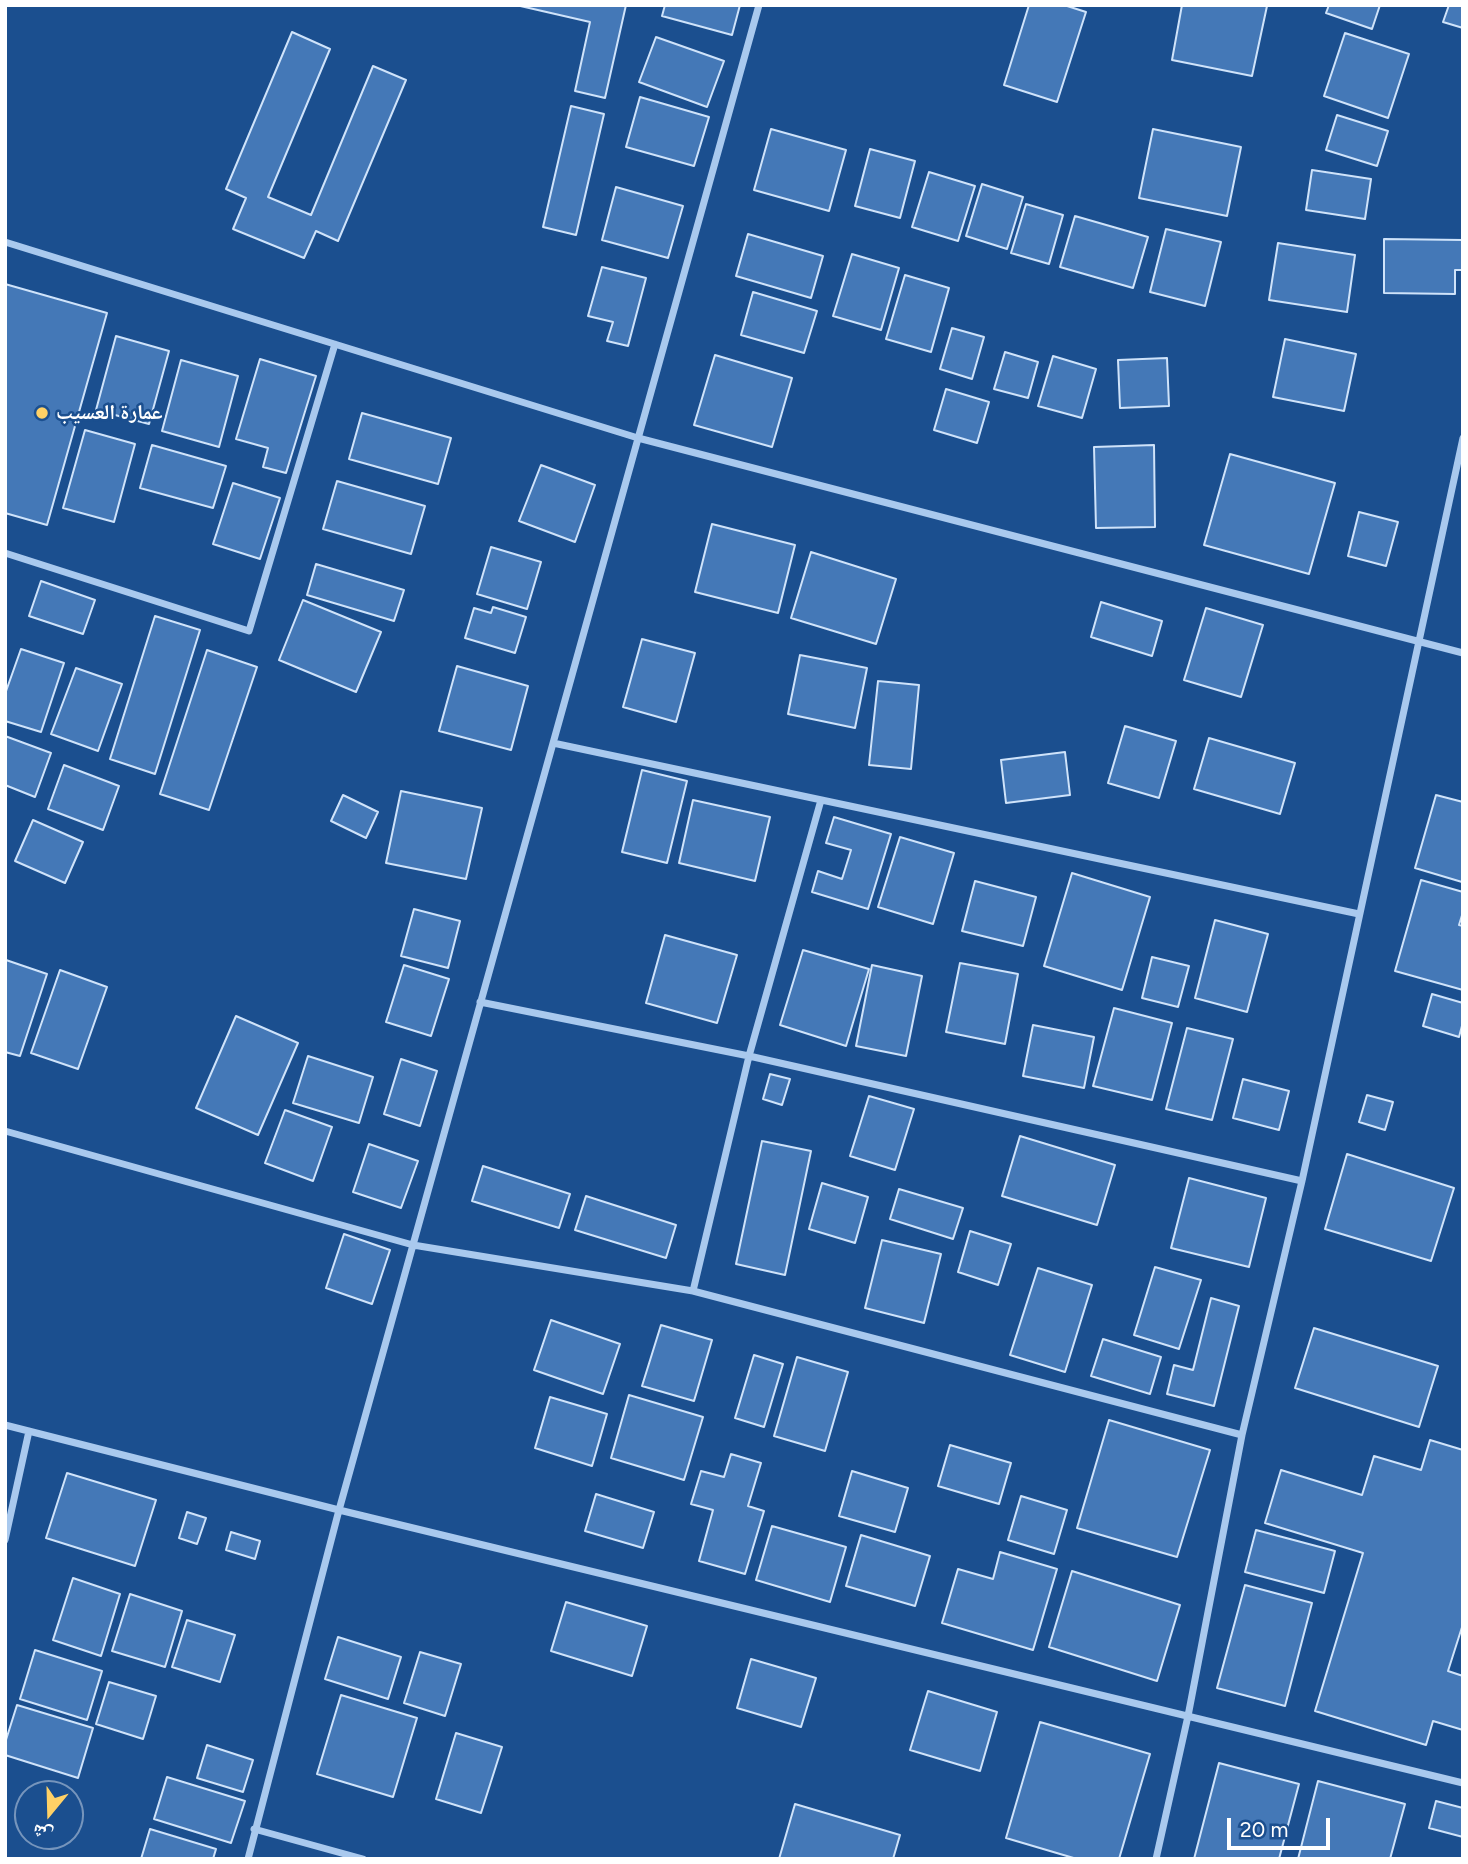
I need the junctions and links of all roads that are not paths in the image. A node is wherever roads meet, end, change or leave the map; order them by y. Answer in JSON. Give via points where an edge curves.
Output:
{"nodes":[{"id":1,"x":759,"y":5,"type":"edge"},
{"id":2,"x":5,"y":242,"type":"edge"},
{"id":3,"x":335,"y":344,"type":"junction"},
{"id":4,"x":638,"y":438,"type":"junction"},
{"id":5,"x":1463,"y":438,"type":"edge"},
{"id":6,"x":5,"y":553,"type":"edge"},
{"id":7,"x":1418,"y":641,"type":"junction"},
{"id":8,"x":1463,"y":653,"type":"edge"},
{"id":9,"x":553,"y":743,"type":"junction"},
{"id":10,"x":821,"y":800,"type":"junction"},
{"id":11,"x":1359,"y":914,"type":"junction"},
{"id":12,"x":481,"y":1002,"type":"junction"},
{"id":13,"x":750,"y":1056,"type":"junction"},
{"id":14,"x":5,"y":1131,"type":"edge"},
{"id":15,"x":1302,"y":1181,"type":"junction"},
{"id":16,"x":413,"y":1245,"type":"junction"},
{"id":17,"x":693,"y":1291,"type":"junction"},
{"id":18,"x":5,"y":1425,"type":"edge"},
{"id":19,"x":29,"y":1431,"type":"junction"},
{"id":20,"x":1242,"y":1434,"type":"junction"},
{"id":21,"x":339,"y":1510,"type":"junction"},
{"id":22,"x":5,"y":1540,"type":"edge"},
{"id":23,"x":1188,"y":1717,"type":"junction"},
{"id":24,"x":1463,"y":1783,"type":"edge"},
{"id":25,"x":254,"y":1829,"type":"junction"},
{"id":26,"x":248,"y":1859,"type":"edge"},
{"id":27,"x":363,"y":1859,"type":"edge"},
{"id":28,"x":1156,"y":1859,"type":"edge"}],
"edges":[{"from":1,"to":4,"type":"street"},
{"from":2,"to":3,"type":"street"},
{"from":3,"to":4,"type":"street"},
{"from":3,"to":6,"type":"street","via":[[249,631]]},
{"from":4,"to":7,"type":"street"},
{"from":4,"to":9,"type":"street"},
{"from":5,"to":7,"type":"street"},
{"from":7,"to":8,"type":"street"},
{"from":7,"to":11,"type":"street"},
{"from":9,"to":10,"type":"street"},
{"from":9,"to":12,"type":"street"},
{"from":10,"to":11,"type":"street"},
{"from":10,"to":13,"type":"street"},
{"from":11,"to":15,"type":"street"},
{"from":12,"to":13,"type":"street"},
{"from":12,"to":16,"type":"street"},
{"from":13,"to":15,"type":"street"},
{"from":13,"to":17,"type":"street"},
{"from":14,"to":16,"type":"street"},
{"from":15,"to":20,"type":"street"},
{"from":16,"to":17,"type":"street"},
{"from":16,"to":21,"type":"street"},
{"from":17,"to":20,"type":"street"},
{"from":18,"to":19,"type":"street"},
{"from":19,"to":21,"type":"street"},
{"from":19,"to":22,"type":"street"},
{"from":20,"to":23,"type":"street"},
{"from":21,"to":23,"type":"street"},
{"from":21,"to":25,"type":"street"},
{"from":23,"to":24,"type":"street"},
{"from":23,"to":28,"type":"street"},
{"from":25,"to":26,"type":"street"},
{"from":25,"to":27,"type":"street"}]}
